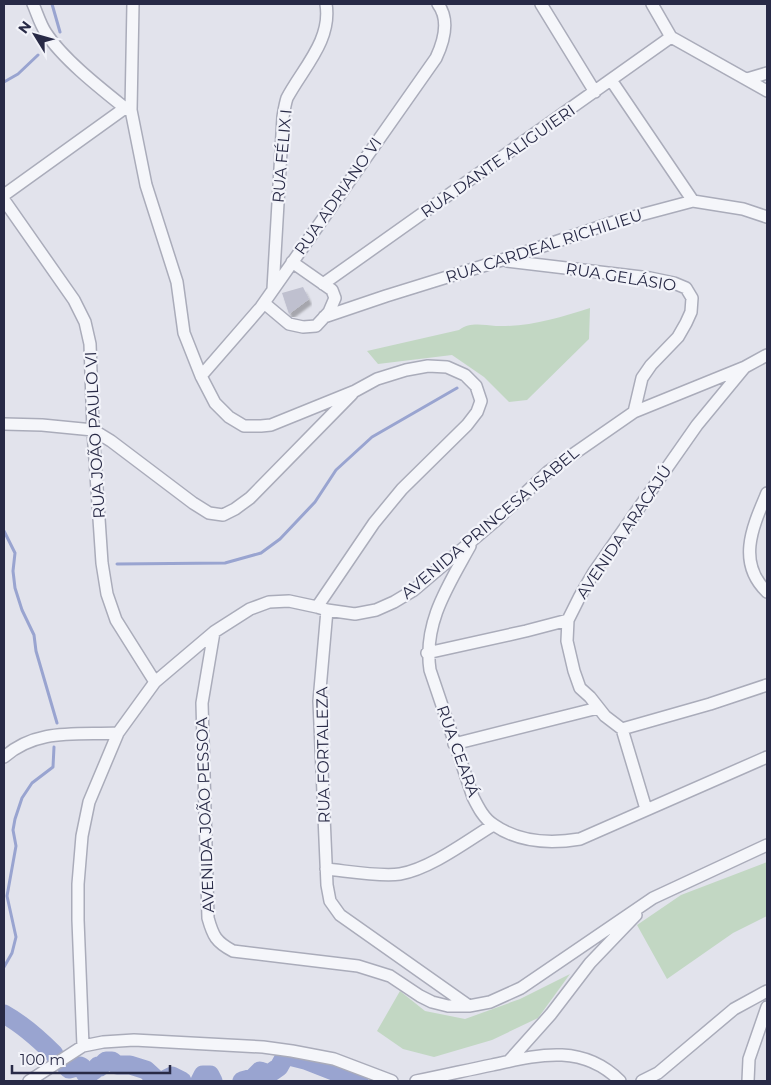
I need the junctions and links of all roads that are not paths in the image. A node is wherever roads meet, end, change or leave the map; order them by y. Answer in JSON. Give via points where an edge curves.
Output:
{"nodes":[{"id":1,"x":33,"y":4,"type":"edge"},
{"id":2,"x":133,"y":4,"type":"edge"},
{"id":3,"x":326,"y":4,"type":"edge"},
{"id":4,"x":438,"y":4,"type":"edge"},
{"id":5,"x":541,"y":4,"type":"edge"},
{"id":6,"x":652,"y":4,"type":"edge"},
{"id":7,"x":671,"y":37,"type":"junction"},
{"id":8,"x":767,"y":73,"type":"edge"},
{"id":9,"x":747,"y":79,"type":"junction"},
{"id":10,"x":611,"y":80,"type":"junction"},
{"id":11,"x":767,"y":91,"type":"edge"},
{"id":12,"x":595,"y":92,"type":"junction"},
{"id":13,"x":128,"y":109,"type":"junction"},
{"id":14,"x":4,"y":195,"type":"edge"},
{"id":15,"x":4,"y":200,"type":"edge"},
{"id":16,"x":693,"y":201,"type":"junction"},
{"id":17,"x":767,"y":217,"type":"edge"},
{"id":18,"x":502,"y":260,"type":"junction"},
{"id":19,"x":292,"y":262,"type":"junction"},
{"id":20,"x":323,"y":284,"type":"junction"},
{"id":21,"x":273,"y":289,"type":"junction"},
{"id":22,"x":264,"y":303,"type":"junction"},
{"id":23,"x":324,"y":317,"type":"junction"},
{"id":24,"x":767,"y":355,"type":"edge"},
{"id":25,"x":745,"y":367,"type":"junction"},
{"id":26,"x":200,"y":376,"type":"junction"},
{"id":27,"x":355,"y":391,"type":"junction"},
{"id":28,"x":634,"y":412,"type":"junction"},
{"id":29,"x":4,"y":424,"type":"edge"},
{"id":30,"x":93,"y":430,"type":"junction"},
{"id":31,"x":767,"y":492,"type":"edge"},
{"id":32,"x":475,"y":538,"type":"junction"},
{"id":33,"x":767,"y":592,"type":"edge"},
{"id":34,"x":322,"y":608,"type":"junction"},
{"id":35,"x":568,"y":620,"type":"junction"},
{"id":36,"x":214,"y":632,"type":"junction"},
{"id":37,"x":428,"y":653,"type":"junction"},
{"id":38,"x":154,"y":682,"type":"junction"},
{"id":39,"x":767,"y":686,"type":"edge"},
{"id":40,"x":598,"y":708,"type":"junction"},
{"id":41,"x":622,"y":729,"type":"junction"},
{"id":42,"x":118,"y":733,"type":"junction"},
{"id":43,"x":454,"y":744,"type":"junction"},
{"id":44,"x":4,"y":757,"type":"edge"},
{"id":45,"x":767,"y":757,"type":"edge"},
{"id":46,"x":646,"y":809,"type":"junction"},
{"id":47,"x":493,"y":825,"type":"junction"},
{"id":48,"x":767,"y":845,"type":"edge"},
{"id":49,"x":326,"y":869,"type":"junction"},
{"id":50,"x":653,"y":898,"type":"junction"},
{"id":51,"x":767,"y":991,"type":"edge"},
{"id":52,"x":469,"y":1006,"type":"junction"},
{"id":53,"x":767,"y":1007,"type":"edge"},
{"id":54,"x":83,"y":1046,"type":"junction"},
{"id":55,"x":510,"y":1061,"type":"junction"},
{"id":56,"x":470,"y":1069,"type":"junction"},
{"id":57,"x":657,"y":1077,"type":"edge"},
{"id":58,"x":29,"y":1081,"type":"edge"},
{"id":59,"x":392,"y":1081,"type":"edge"},
{"id":60,"x":416,"y":1081,"type":"edge"},
{"id":61,"x":459,"y":1081,"type":"edge"},
{"id":62,"x":620,"y":1081,"type":"edge"},
{"id":63,"x":642,"y":1081,"type":"edge"},
{"id":64,"x":748,"y":1081,"type":"edge"}],
"edges":[{"from":1,"to":13,"type":"street","via":[[45,32],[58,48]]},
{"from":2,"to":13,"type":"street"},
{"from":3,"to":21,"type":"street","name":"RUA FÉLIX I","via":[[328,16],[324,32],[286,100]]},
{"from":4,"to":19,"type":"street","name":"RUA ADRIANO VI","via":[[445,27],[443,43],[436,58]]},
{"from":5,"to":12,"type":"street"},
{"from":6,"to":7,"type":"street"},
{"from":7,"to":9,"type":"street"},
{"from":7,"to":10,"type":"street","name":"RUA DANTE ALIGUIERI"},
{"from":8,"to":9,"type":"street"},
{"from":9,"to":11,"type":"street"},
{"from":10,"to":12,"type":"street","name":"RUA DANTE ALIGUIERI"},
{"from":10,"to":16,"type":"street"},
{"from":12,"to":20,"type":"street","name":"RUA DANTE ALIGUIERI"},
{"from":13,"to":14,"type":"street"},
{"from":13,"to":26,"type":"street","via":[[146,185],[177,282],[184,333]]},
{"from":15,"to":30,"type":"street","name":"RUA JOÃO PAULO VI","via":[[86,322],[90,344]]},
{"from":16,"to":17,"type":"street","name":"RUA CARDEAL RICHILIEU","via":[[743,209]]},
{"from":16,"to":18,"type":"street","name":"RUA CARDEAL RICHILIEU","via":[[614,222]]},
{"from":18,"to":23,"type":"street","name":"RUA CARDEAL RICHILIEU"},
{"from":18,"to":28,"type":"street","name":"RUA GELÁSIO","via":[[650,278],[674,282],[686,288],[692,298],[691,312],[678,337],[650,365],[642,378]]},
{"from":19,"to":20,"type":"street"},
{"from":19,"to":21,"type":"street","name":"RUA ADRIANO VI"},
{"from":20,"to":23,"type":"street","via":[[332,290],[335,298]]},
{"from":21,"to":22,"type":"street","name":"RUA ADRIANO VI"},
{"from":22,"to":23,"type":"street","via":[[289,324],[316,326]]},
{"from":22,"to":26,"type":"street","name":"RUA ADRIANO VI"},
{"from":24,"to":25,"type":"street","name":"AVENIDA PRINCESA ISABEL"},
{"from":25,"to":28,"type":"street","name":"AVENIDA PRINCESA ISABEL"},
{"from":25,"to":35,"type":"street","name":"AVENIDA ARACAJÚ","via":[[697,426],[600,564]]},
{"from":26,"to":27,"type":"street","via":[[215,403],[244,426],[271,425]]},
{"from":27,"to":30,"type":"street","via":[[250,498],[223,515],[209,513],[193,503]]},
{"from":27,"to":34,"type":"street","via":[[377,379],[406,370],[447,367],[464,375],[476,386],[481,401],[467,425],[402,489],[374,523]]},
{"from":28,"to":32,"type":"street","name":"AVENIDA PRINCESA ISABEL","via":[[550,471]]},
{"from":29,"to":30,"type":"street"},
{"from":30,"to":38,"type":"street","name":"RUA JOÃO PAULO VI","via":[[107,594],[116,620]]},
{"from":31,"to":33,"type":"street","via":[[748,547],[752,568]]},
{"from":32,"to":34,"type":"street","name":"AVENIDA PRINCESA ISABEL","via":[[414,590],[394,602],[356,614]]},
{"from":32,"to":37,"type":"street","name":"RUA CEARÁ","via":[[444,592],[433,620]]},
{"from":34,"to":36,"type":"street","name":"AVENIDA PRINCESA ISABEL","via":[[289,601],[269,602],[250,609]]},
{"from":34,"to":49,"type":"street","name":"RUA FORTALEZA","via":[[319,702]]},
{"from":35,"to":37,"type":"street"},
{"from":35,"to":40,"type":"street","name":"AVENIDA ARACAJÚ","via":[[567,641],[574,671],[580,688]]},
{"from":36,"to":38,"type":"street","name":"AVENIDA PRINCESA ISABEL"},
{"from":36,"to":52,"type":"street","name":"AVENIDA JOÃO PESSOA","via":[[202,703],[208,918],[213,935],[233,951],[373,969],[432,1002]]},
{"from":37,"to":43,"type":"street","name":"RUA CEARÁ","via":[[430,670]]},
{"from":38,"to":42,"type":"street","name":"AVENIDA PRINCESA ISABEL"},
{"from":39,"to":41,"type":"street"},
{"from":40,"to":41,"type":"street","name":"AVENIDA ARACAJÚ"},
{"from":40,"to":43,"type":"street"},
{"from":41,"to":46,"type":"street"},
{"from":42,"to":44,"type":"street","via":[[41,737],[22,744]]},
{"from":42,"to":54,"type":"street","name":"AVENIDA PRINCESA ISABEL","via":[[89,802],[82,836],[78,920]]},
{"from":43,"to":47,"type":"street","name":"RUA CEARÁ","via":[[473,797]]},
{"from":45,"to":46,"type":"street","name":"RUA CEARÁ"},
{"from":46,"to":47,"type":"street","name":"RUA CEARÁ","via":[[580,839],[556,843],[532,841]]},
{"from":47,"to":49,"type":"street","via":[[415,870],[399,874]]},
{"from":48,"to":50,"type":"street"},
{"from":49,"to":52,"type":"street","name":"RUA FORTALEZA","via":[[330,901],[340,915]]},
{"from":50,"to":52,"type":"street","name":"AVENIDA JOÃO PESSOA","via":[[521,988],[490,1002]]},
{"from":50,"to":55,"type":"street","via":[[590,963]]},
{"from":51,"to":57,"type":"street","via":[[734,1009]]},
{"from":53,"to":64,"type":"street","via":[[749,1059]]},
{"from":54,"to":58,"type":"street"},
{"from":54,"to":59,"type":"street","via":[[134,1040],[263,1047],[334,1059]]},
{"from":55,"to":56,"type":"street"},
{"from":55,"to":62,"type":"street","via":[[552,1054],[578,1057],[597,1064]]},
{"from":56,"to":60,"type":"street"},
{"from":56,"to":61,"type":"street"},
{"from":57,"to":63,"type":"street"}]}
